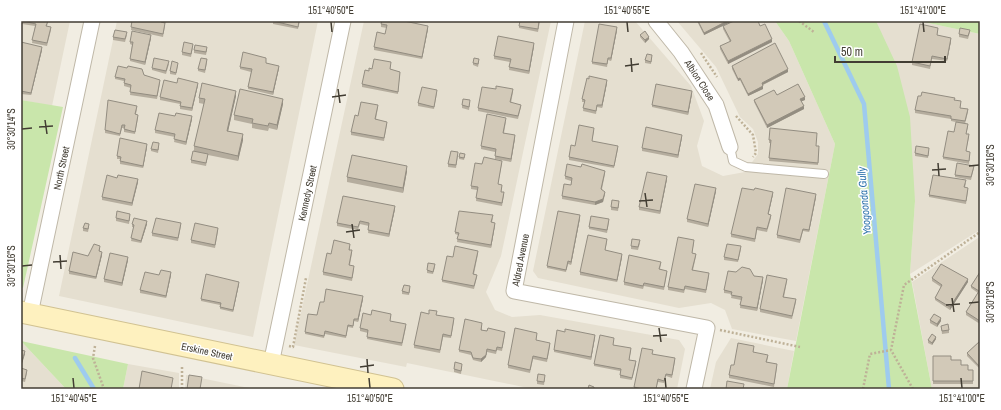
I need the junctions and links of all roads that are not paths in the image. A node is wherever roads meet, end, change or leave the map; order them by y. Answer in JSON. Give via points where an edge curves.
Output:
{"nodes":[{"id":1,"x":92,"y":21,"type":"edge"},
{"id":2,"x":343,"y":21,"type":"edge"},
{"id":3,"x":566,"y":21,"type":"edge"},
{"id":4,"x":656,"y":21,"type":"edge"},
{"id":5,"x":730,"y":146,"type":"joint"},
{"id":6,"x":824,"y":174,"type":"dead end"},
{"id":7,"x":25,"y":313,"type":"edge"},
{"id":8,"x":271,"y":364,"type":"junction"},
{"id":9,"x":393,"y":389,"type":"edge"},
{"id":10,"x":694,"y":389,"type":"edge"}],
"edges":[{"from":1,"to":7,"type":"street","name":"North Street"},
{"from":2,"to":8,"type":"street","name":"Kennedy Street"},
{"from":3,"to":10,"type":"street","name":"Aldred Avenue","via":[[514,291],[707,328]]},
{"from":4,"to":5,"type":"street","name":"Albion Close","via":[[681,52],[716,105]]},
{"from":5,"to":6,"type":"lane","via":[[733,161],[746,167]]},
{"from":7,"to":8,"type":"street","name":"Erskine Street"},
{"from":8,"to":9,"type":"street","name":"Erskine Street"}]}
